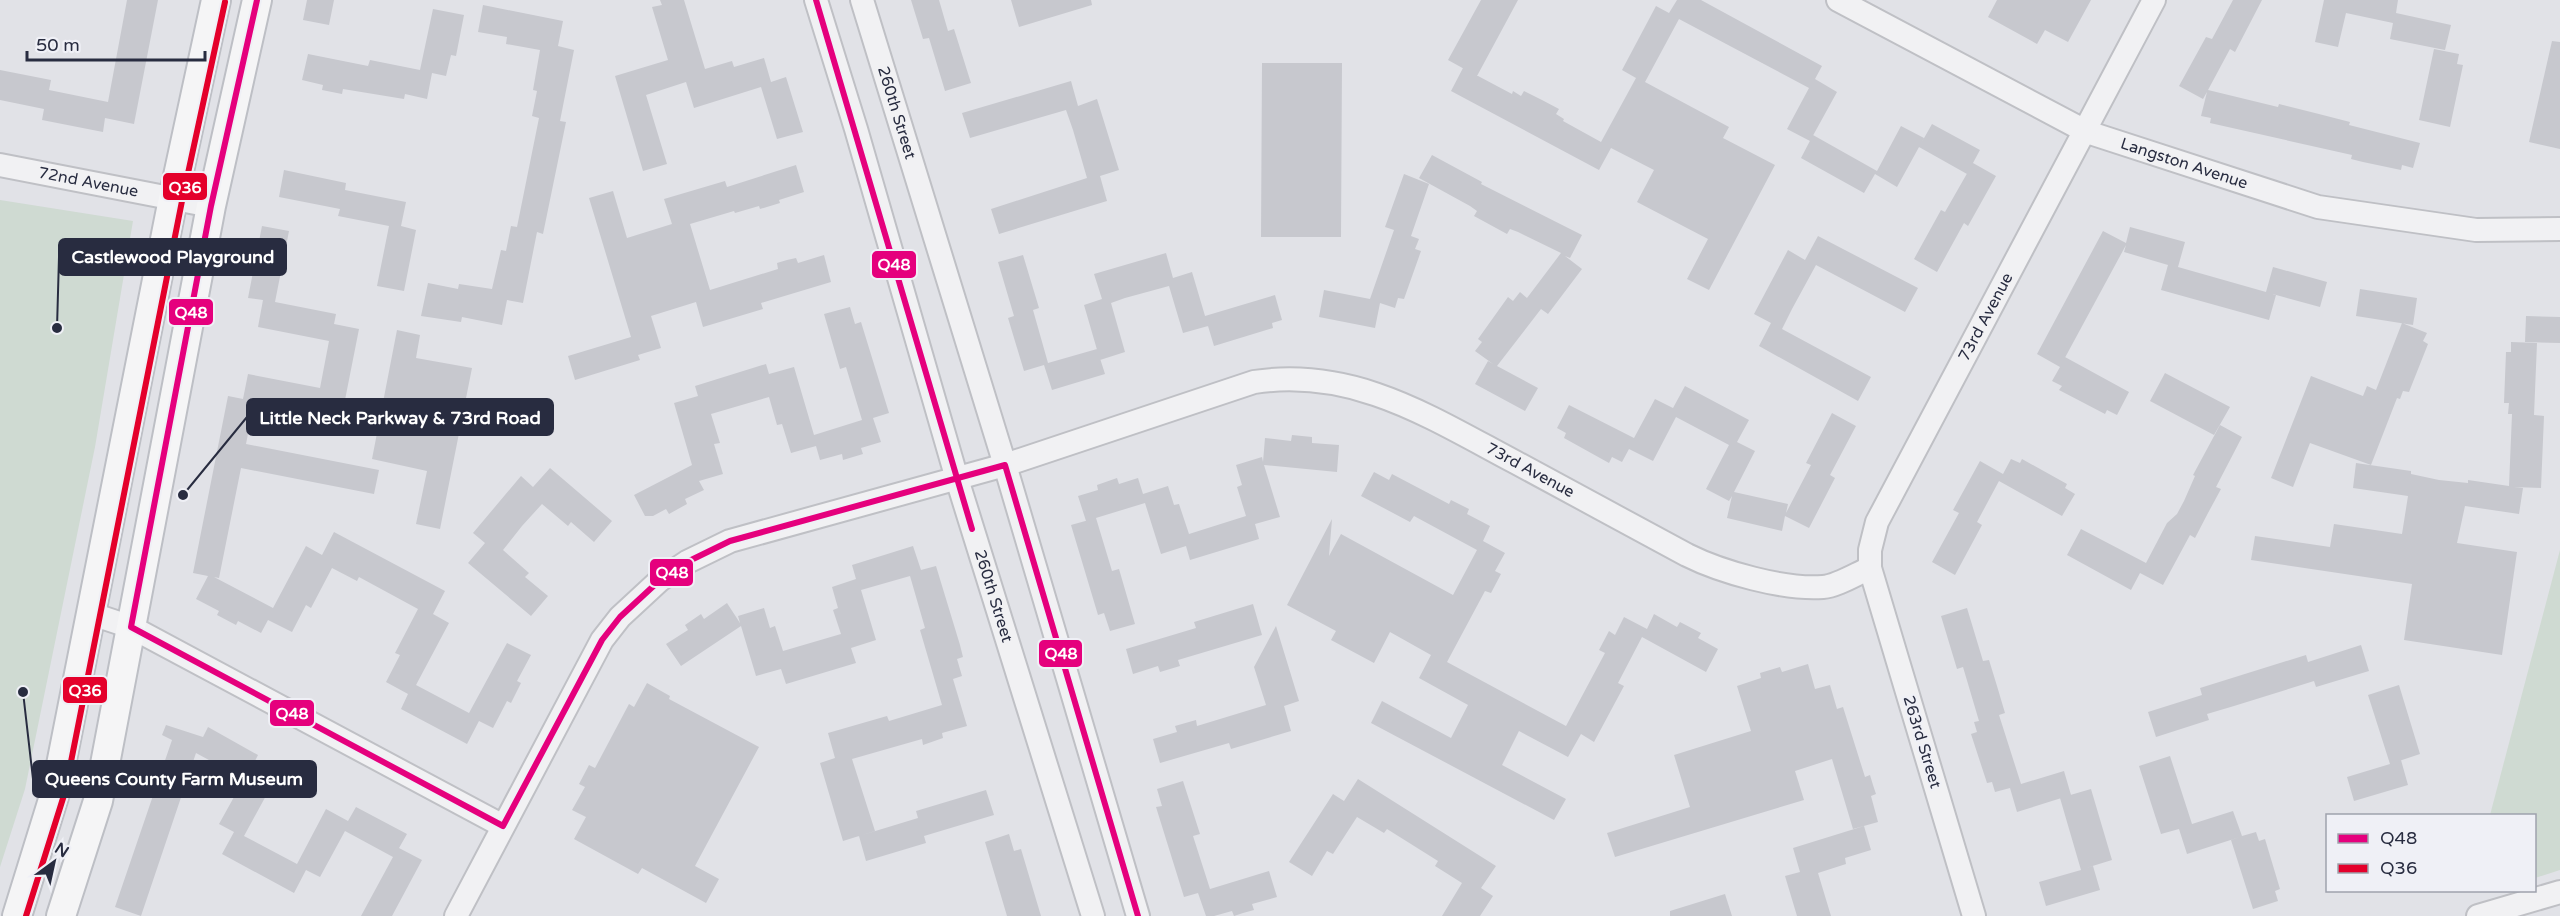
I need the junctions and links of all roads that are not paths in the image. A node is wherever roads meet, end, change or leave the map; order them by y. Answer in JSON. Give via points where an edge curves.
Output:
{"nodes":[{"id":1,"x":216,"y":0,"type":"edge"},
{"id":2,"x":257,"y":0,"type":"edge"},
{"id":3,"x":816,"y":0,"type":"edge"},
{"id":4,"x":862,"y":0,"type":"edge"},
{"id":5,"x":1838,"y":0,"type":"edge"},
{"id":6,"x":2154,"y":0,"type":"edge"},
{"id":7,"x":2087,"y":132,"type":"junction"},
{"id":8,"x":0,"y":165,"type":"edge"},
{"id":9,"x":173,"y":199,"type":"junction"},
{"id":10,"x":211,"y":206,"type":"junction"},
{"id":11,"x":2560,"y":229,"type":"edge"},
{"id":12,"x":1005,"y":465,"type":"junction"},
{"id":13,"x":957,"y":479,"type":"junction"},
{"id":14,"x":1870,"y":568,"type":"junction"},
{"id":15,"x":92,"y":614,"type":"junction"},
{"id":16,"x":130,"y":627,"type":"junction"},
{"id":17,"x":503,"y":826,"type":"junction"},
{"id":18,"x":2560,"y":892,"type":"edge"},
{"id":19,"x":17,"y":916,"type":"edge"},
{"id":20,"x":61,"y":916,"type":"edge"},
{"id":21,"x":456,"y":916,"type":"edge"},
{"id":22,"x":1093,"y":916,"type":"edge"},
{"id":23,"x":1138,"y":916,"type":"edge"},
{"id":24,"x":1974,"y":916,"type":"edge"},
{"id":25,"x":2478,"y":916,"type":"edge"}],
"edges":[{"from":1,"to":9,"type":"main road"},
{"from":2,"to":10,"type":"main road"},
{"from":3,"to":13,"type":"street","name":"260th Street"},
{"from":4,"to":12,"type":"street","name":"260th Street"},
{"from":5,"to":7,"type":"street","name":"Langston Avenue"},
{"from":6,"to":7,"type":"street","name":"73rd Avenue"},
{"from":7,"to":11,"type":"street","name":"Langston Avenue","via":[[2318,207],[2476,230]]},
{"from":7,"to":14,"type":"street","name":"73rd Avenue","via":[[1877,522]]},
{"from":8,"to":9,"type":"street","name":"72nd Avenue"},
{"from":9,"to":10,"type":"street","name":"72nd Avenue"},
{"from":9,"to":15,"type":"main road"},
{"from":10,"to":16,"type":"main road"},
{"from":12,"to":13,"type":"street","name":"73rd Avenue"},
{"from":12,"to":14,"type":"street","name":"73rd Avenue","via":[[1254,382],[1297,378],[1323,381],[1353,386],[1406,404],[1719,569],[1824,587]]},
{"from":12,"to":23,"type":"street","name":"260th Street"},
{"from":13,"to":17,"type":"street","name":"73rd Avenue","via":[[730,541],[660,580],[620,617],[603,640]]},
{"from":13,"to":22,"type":"street","name":"260th Street"},
{"from":14,"to":24,"type":"street","name":"263rd Street"},
{"from":15,"to":16,"type":"street"},
{"from":15,"to":19,"type":"main road","via":[[56,790]]},
{"from":16,"to":17,"type":"street"},
{"from":16,"to":20,"type":"main road","via":[[98,801]]},
{"from":17,"to":21,"type":"street","name":"73rd Avenue"},
{"from":18,"to":25,"type":"street"}]}
